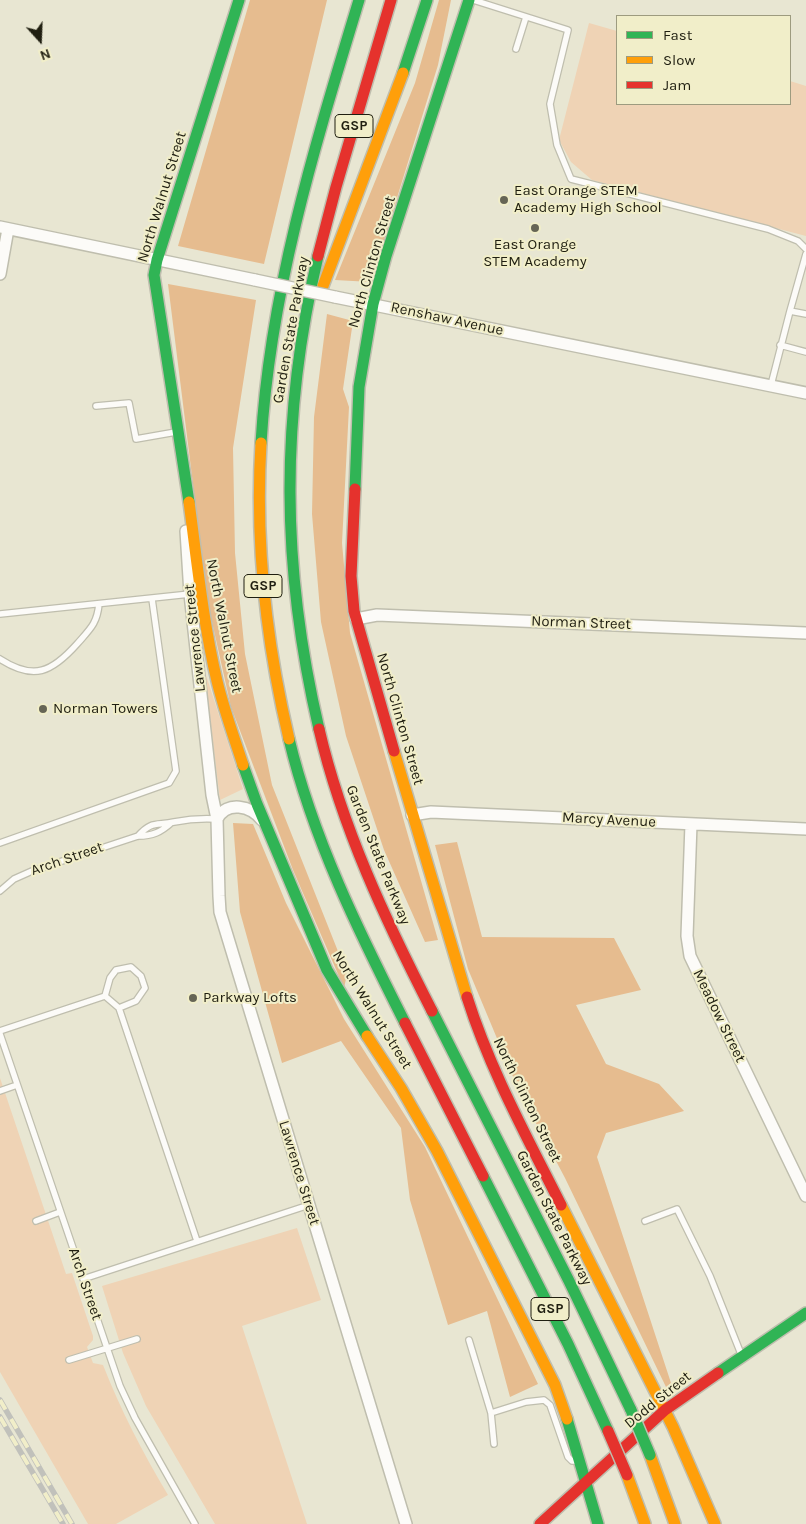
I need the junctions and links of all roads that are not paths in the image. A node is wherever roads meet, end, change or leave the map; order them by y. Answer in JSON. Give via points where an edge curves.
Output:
{"nodes":[{"id":1,"x":239,"y":0,"type":"edge"},
{"id":2,"x":350,"y":0,"type":"edge"},
{"id":3,"x":358,"y":0,"type":"edge"},
{"id":4,"x":392,"y":0,"type":"edge"},
{"id":5,"x":427,"y":0,"type":"edge"},
{"id":6,"x":469,"y":0,"type":"edge"},
{"id":7,"x":473,"y":0,"type":"edge"},
{"id":8,"x":526,"y":17,"type":"junction"},
{"id":9,"x":516,"y":49,"type":"dead end"},
{"id":10,"x":330,"y":96,"type":"junction"},
{"id":11,"x":4,"y":228,"type":"edge"},
{"id":12,"x":806,"y":249,"type":"edge"},
{"id":13,"x":806,"y":254,"type":"edge"},
{"id":14,"x":156,"y":260,"type":"junction"},
{"id":15,"x":0,"y":274,"type":"edge"},
{"id":16,"x":373,"y":304,"type":"junction"},
{"id":17,"x":790,"y":311,"type":"junction"},
{"id":18,"x":806,"y":314,"type":"edge"},
{"id":19,"x":780,"y":345,"type":"junction"},
{"id":20,"x":300,"y":350,"type":"junction"},
{"id":21,"x":806,"y":352,"type":"edge"},
{"id":22,"x":771,"y":386,"type":"junction"},
{"id":23,"x":806,"y":393,"type":"edge"},
{"id":24,"x":96,"y":406,"type":"dead end"},
{"id":25,"x":178,"y":432,"type":"junction"},
{"id":26,"x":181,"y":456,"type":"junction"},
{"id":27,"x":190,"y":594,"type":"junction"},
{"id":28,"x":152,"y":598,"type":"junction"},
{"id":29,"x":99,"y":604,"type":"junction"},
{"id":30,"x":0,"y":614,"type":"edge"},
{"id":31,"x":356,"y":619,"type":"junction"},
{"id":32,"x":806,"y":633,"type":"edge"},
{"id":33,"x":0,"y":659,"type":"edge"},
{"id":34,"x":412,"y":815,"type":"junction"},
{"id":35,"x":218,"y":819,"type":"junction"},
{"id":36,"x":264,"y":822,"type":"junction"},
{"id":37,"x":691,"y":824,"type":"junction"},
{"id":38,"x":806,"y":829,"type":"edge"},
{"id":39,"x":0,"y":844,"type":"edge"},
{"id":40,"x":0,"y":891,"type":"edge"},
{"id":41,"x":105,"y":996,"type":"junction"},
{"id":42,"x":119,"y":1008,"type":"junction"},
{"id":43,"x":0,"y":1032,"type":"edge"},
{"id":44,"x":18,"y":1086,"type":"junction"},
{"id":45,"x":0,"y":1091,"type":"edge"},
{"id":46,"x":806,"y":1196,"type":"edge"},
{"id":47,"x":309,"y":1205,"type":"junction"},
{"id":48,"x":60,"y":1212,"type":"junction"},
{"id":49,"x":36,"y":1221,"type":"dead end"},
{"id":50,"x":645,"y":1221,"type":"dead end"},
{"id":51,"x":197,"y":1241,"type":"junction"},
{"id":52,"x":83,"y":1279,"type":"junction"},
{"id":53,"x":806,"y":1313,"type":"edge"},
{"id":54,"x":137,"y":1339,"type":"dead end"},
{"id":55,"x":469,"y":1340,"type":"dead end"},
{"id":56,"x":106,"y":1349,"type":"junction"},
{"id":57,"x":742,"y":1356,"type":"junction"},
{"id":58,"x":68,"y":1360,"type":"dead end"},
{"id":59,"x":665,"y":1410,"type":"junction"},
{"id":60,"x":491,"y":1413,"type":"junction"},
{"id":61,"x":494,"y":1444,"type":"dead end"},
{"id":62,"x":580,"y":1461,"type":"junction"},
{"id":63,"x":626,"y":1475,"type":"junction"},
{"id":64,"x":586,"y":1482,"type":"junction"},
{"id":65,"x":195,"y":1524,"type":"edge"},
{"id":66,"x":406,"y":1524,"type":"edge"},
{"id":67,"x":540,"y":1524,"type":"edge"},
{"id":68,"x":598,"y":1524,"type":"edge"},
{"id":69,"x":636,"y":1524,"type":"edge"},
{"id":70,"x":645,"y":1524,"type":"edge"},
{"id":71,"x":675,"y":1524,"type":"edge"},
{"id":72,"x":715,"y":1524,"type":"edge"}],
"edges":[{"from":1,"to":14,"type":"main road","name":"North Walnut Street"},
{"from":2,"to":10,"type":"main road"},
{"from":3,"to":10,"type":"main road","name":"Garden State Parkway","number":"GSP"},
{"from":4,"to":20,"type":"main road","name":"Garden State Parkway","number":"GSP","via":[[330,212],[313,278]]},
{"from":5,"to":20,"type":"main road","via":[[400,83]]},
{"from":6,"to":16,"type":"main road","name":"North Clinton Street"},
{"from":7,"to":8,"type":"lane"},
{"from":8,"to":9,"type":"lane"},
{"from":8,"to":12,"type":"lane","via":[[568,30],[550,104],[557,144],[571,179],[768,229],[798,241]]},
{"from":10,"to":63,"type":"main road","name":"Garden State Parkway","number":"GSP","bridge":true,"via":[[276,310],[265,383],[260,449],[260,554],[273,660],[285,724],[322,840],[350,908],[572,1353]]},
{"from":11,"to":14,"type":"street","name":"Renshaw Avenue"},
{"from":11,"to":15,"type":"street"},
{"from":13,"to":17,"type":"lane"},
{"from":14,"to":16,"type":"street","name":"Renshaw Avenue","bridge":true},
{"from":14,"to":25,"type":"main road","name":"North Walnut Street","via":[[155,284]]},
{"from":16,"to":22,"type":"street","name":"Renshaw Avenue"},
{"from":16,"to":31,"type":"main road","name":"North Clinton Street","via":[[359,387],[351,576]]},
{"from":17,"to":18,"type":"lane"},
{"from":17,"to":19,"type":"lane"},
{"from":19,"to":21,"type":"lane"},
{"from":19,"to":22,"type":"lane"},
{"from":20,"to":71,"type":"main road","name":"Garden State Parkway","number":"GSP","bridge":true,"via":[[289,472],[295,595],[318,726],[341,807],[371,883],[421,990],[584,1309],[650,1454]]},
{"from":22,"to":23,"type":"street","name":"Renshaw Avenue"},
{"from":24,"to":25,"type":"lane","via":[[129,403],[136,439]]},
{"from":25,"to":26,"type":"main road","name":"North Walnut Street"},
{"from":26,"to":27,"type":"street","name":"Lawrence Street"},
{"from":26,"to":36,"type":"main road","name":"North Walnut Street","via":[[217,682]]},
{"from":27,"to":28,"type":"lane"},
{"from":27,"to":35,"type":"street","name":"Lawrence Street","via":[[212,795]]},
{"from":28,"to":29,"type":"lane"},
{"from":28,"to":39,"type":"lane","via":[[176,770],[169,783]]},
{"from":29,"to":30,"type":"lane"},
{"from":29,"to":33,"type":"lane","via":[[97,618],[70,652],[53,667],[28,671],[15,669]]},
{"from":31,"to":32,"type":"street","name":"Norman Street","via":[[377,615]]},
{"from":31,"to":34,"type":"main road","name":"North Clinton Street"},
{"from":34,"to":37,"type":"street","name":"Marcy Avenue","via":[[431,812]]},
{"from":34,"to":59,"type":"main road","name":"North Clinton Street","via":[[474,1020],[493,1067]]},
{"from":35,"to":36,"type":"street","via":[[226,809],[243,807],[253,811]]},
{"from":35,"to":40,"type":"lane","name":"Arch Street","via":[[193,818],[171,823],[149,836],[138,836],[32,871],[14,879]]},
{"from":35,"to":47,"type":"street","name":"Lawrence Street","via":[[220,912]]},
{"from":36,"to":62,"type":"main road","name":"North Walnut Street","via":[[327,970],[402,1088],[437,1151],[560,1396]]},
{"from":37,"to":38,"type":"street","name":"Marcy Avenue"},
{"from":37,"to":46,"type":"street","name":"Meadow Street","via":[[686,936],[690,956]]},
{"from":41,"to":42,"type":"lane"},
{"from":41,"to":42,"type":"lane","via":[[116,970],[131,967],[141,976],[145,988],[136,1001]]},
{"from":41,"to":43,"type":"lane"},
{"from":42,"to":51,"type":"lane"},
{"from":43,"to":44,"type":"lane","name":"Arch Street"},
{"from":44,"to":45,"type":"lane"},
{"from":44,"to":48,"type":"lane","name":"Arch Street"},
{"from":47,"to":51,"type":"lane"},
{"from":47,"to":66,"type":"street","name":"Lawrence Street"},
{"from":48,"to":49,"type":"lane"},
{"from":48,"to":52,"type":"lane","name":"Arch Street"},
{"from":50,"to":57,"type":"lane","via":[[677,1209],[710,1276]]},
{"from":51,"to":52,"type":"lane"},
{"from":52,"to":56,"type":"lane","name":"Arch Street"},
{"from":53,"to":57,"type":"main road","name":"Dodd Street"},
{"from":54,"to":56,"type":"lane"},
{"from":55,"to":60,"type":"lane"},
{"from":56,"to":58,"type":"lane"},
{"from":56,"to":65,"type":"lane","name":"Arch Street","via":[[127,1402]]},
{"from":57,"to":59,"type":"main road","name":"Dodd Street"},
{"from":59,"to":64,"type":"main road","name":"Dodd Street"},
{"from":59,"to":72,"type":"main road","name":"North Clinton Street"},
{"from":60,"to":61,"type":"lane"},
{"from":60,"to":62,"type":"lane","via":[[544,1400],[550,1405],[568,1457],[572,1461]]},
{"from":62,"to":64,"type":"main road","name":"North Walnut Street"},
{"from":63,"to":69,"type":"main road"},
{"from":63,"to":70,"type":"main road","name":"Garden State Parkway","number":"GSP"},
{"from":64,"to":67,"type":"main road","name":"Dodd Street"},
{"from":64,"to":68,"type":"main road","name":"North Walnut Street"}]}
